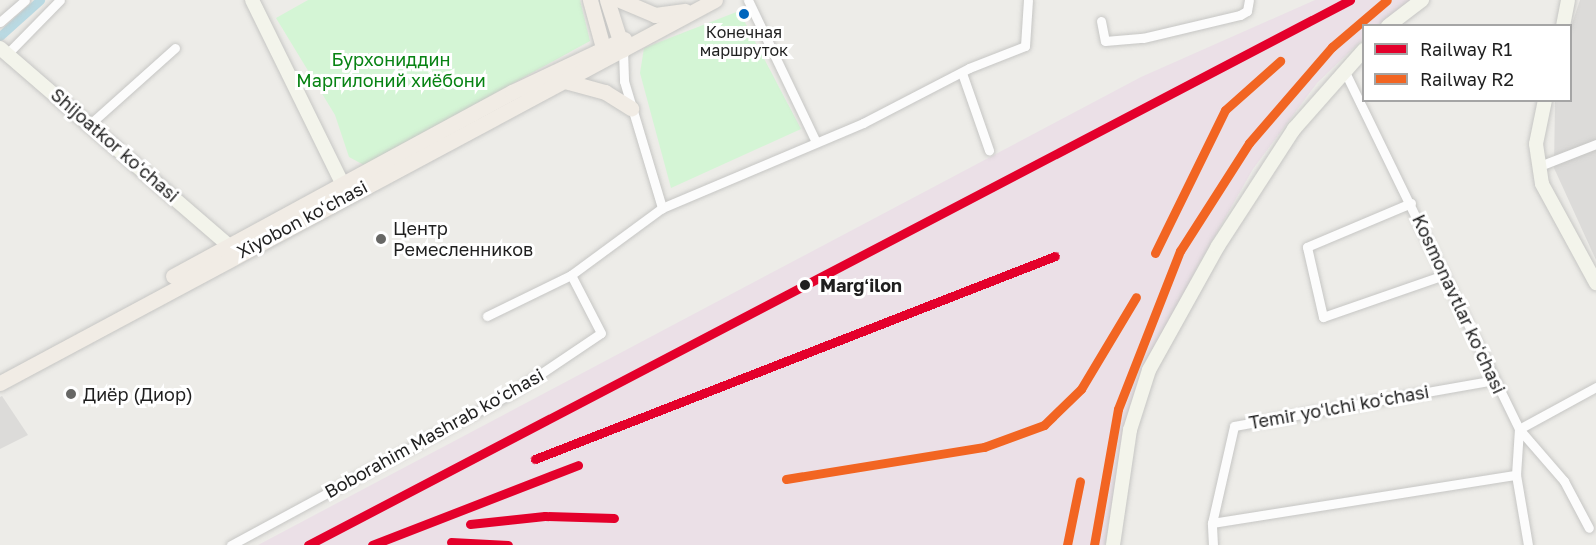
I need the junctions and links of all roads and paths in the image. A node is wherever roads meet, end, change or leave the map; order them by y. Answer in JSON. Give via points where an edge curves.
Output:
{"nodes":[{"id":1,"x":25,"y":0,"type":"edge"},
{"id":2,"x":60,"y":0,"type":"edge"},
{"id":3,"x":252,"y":0,"type":"edge"},
{"id":4,"x":590,"y":0,"type":"edge"},
{"id":5,"x":607,"y":0,"type":"edge"},
{"id":6,"x":620,"y":0,"type":"edge"},
{"id":7,"x":715,"y":0,"type":"edge"},
{"id":8,"x":748,"y":0,"type":"edge"},
{"id":9,"x":1028,"y":0,"type":"edge"},
{"id":10,"x":1249,"y":0,"type":"edge"},
{"id":11,"x":1422,"y":0,"type":"edge"},
{"id":12,"x":1568,"y":0,"type":"edge"},
{"id":13,"x":699,"y":8,"type":"junction"},
{"id":14,"x":1101,"y":21,"type":"dead end"},
{"id":15,"x":0,"y":22,"type":"edge"},
{"id":16,"x":1391,"y":24,"type":"edge"},
{"id":17,"x":1563,"y":24,"type":"edge"},
{"id":18,"x":621,"y":45,"type":"junction"},
{"id":19,"x":175,"y":48,"type":"dead end"},
{"id":20,"x":4,"y":50,"type":"edge"},
{"id":21,"x":1362,"y":52,"type":"edge"},
{"id":22,"x":604,"y":53,"type":"junction"},
{"id":23,"x":1344,"y":70,"type":"junction"},
{"id":24,"x":962,"y":73,"type":"junction"},
{"id":25,"x":622,"y":74,"type":"junction"},
{"id":26,"x":561,"y":80,"type":"junction"},
{"id":27,"x":1545,"y":102,"type":"edge"},
{"id":28,"x":631,"y":108,"type":"junction"},
{"id":29,"x":90,"y":124,"type":"junction"},
{"id":30,"x":815,"y":140,"type":"junction"},
{"id":31,"x":1596,"y":144,"type":"edge"},
{"id":32,"x":989,"y":150,"type":"dead end"},
{"id":33,"x":1537,"y":167,"type":"junction"},
{"id":34,"x":346,"y":190,"type":"junction"},
{"id":35,"x":1411,"y":203,"type":"junction"},
{"id":36,"x":663,"y":208,"type":"junction"},
{"id":37,"x":228,"y":245,"type":"junction"},
{"id":38,"x":571,"y":275,"type":"junction"},
{"id":39,"x":1444,"y":275,"type":"junction"},
{"id":40,"x":1596,"y":283,"type":"edge"},
{"id":41,"x":487,"y":316,"type":"dead end"},
{"id":42,"x":0,"y":372,"type":"edge"},
{"id":43,"x":1494,"y":380,"type":"junction"},
{"id":44,"x":0,"y":383,"type":"edge"},
{"id":45,"x":1596,"y":387,"type":"edge"},
{"id":46,"x":1519,"y":429,"type":"junction"},
{"id":47,"x":1516,"y":475,"type":"junction"},
{"id":48,"x":1212,"y":523,"type":"junction"},
{"id":49,"x":1589,"y":528,"type":"dead end"},
{"id":50,"x":231,"y":545,"type":"edge"},
{"id":51,"x":1113,"y":545,"type":"edge"},
{"id":52,"x":1213,"y":545,"type":"edge"},
{"id":53,"x":1528,"y":545,"type":"edge"}],
"edges":[{"from":1,"to":15,"type":"street"},
{"from":2,"to":20,"type":"street"},
{"from":3,"to":34,"type":"street"},
{"from":4,"to":22,"type":"main road"},
{"from":5,"to":18,"type":"main road"},
{"from":6,"to":13,"type":"main road","via":[[655,15]]},
{"from":7,"to":13,"type":"main road"},
{"from":8,"to":30,"type":"street"},
{"from":9,"to":24,"type":"street","via":[[1025,46]]},
{"from":10,"to":14,"type":"street","via":[[1247,11],[1240,15],[1143,38],[1105,41]]},
{"from":11,"to":16,"type":"street"},
{"from":12,"to":17,"type":"street"},
{"from":13,"to":18,"type":"main road"},
{"from":18,"to":22,"type":"main road"},
{"from":18,"to":25,"type":"street"},
{"from":19,"to":29,"type":"street"},
{"from":20,"to":29,"type":"street","name":"Shijoatkor koʻchasi"},
{"from":21,"to":23,"type":"street"},
{"from":22,"to":25,"type":"street"},
{"from":22,"to":26,"type":"main road","name":"Xiyobon koʻchasi"},
{"from":22,"to":34,"type":"main road","name":"Xiyobon koʻchasi"},
{"from":23,"to":35,"type":"street","name":"Kosmonavtlar koʻchasi"},
{"from":23,"to":51,"type":"street","via":[[1294,129],[1237,216],[1149,370],[1130,430]]},
{"from":24,"to":30,"type":"street","via":[[863,123]]},
{"from":24,"to":32,"type":"street"},
{"from":25,"to":28,"type":"street"},
{"from":26,"to":28,"type":"main road","via":[[605,92]]},
{"from":26,"to":34,"type":"main road","name":"Xiyobon koʻchasi"},
{"from":27,"to":33,"type":"street"},
{"from":28,"to":36,"type":"street"},
{"from":29,"to":37,"type":"street","name":"Shijoatkor koʻchasi"},
{"from":30,"to":36,"type":"street"},
{"from":31,"to":33,"type":"street"},
{"from":33,"to":40,"type":"street"},
{"from":34,"to":37,"type":"main road","name":"Xiyobon koʻchasi"},
{"from":34,"to":44,"type":"main road","name":"Xiyobon koʻchasi"},
{"from":35,"to":39,"type":"street","name":"Kosmonavtlar koʻchasi"},
{"from":35,"to":39,"type":"street","via":[[1307,247],[1323,317]]},
{"from":36,"to":38,"type":"street"},
{"from":37,"to":42,"type":"main road","name":"Xiyobon koʻchasi"},
{"from":38,"to":41,"type":"street"},
{"from":38,"to":50,"type":"street","name":"Boborahim Mashrab koʻchasi","via":[[601,333],[512,393]]},
{"from":39,"to":43,"type":"street","name":"Kosmonavtlar koʻchasi"},
{"from":43,"to":46,"type":"street","name":"Kosmonavtlar koʻchasi"},
{"from":43,"to":48,"type":"street","name":"Temir yoʻlchi koʻchasi","via":[[1234,426]]},
{"from":45,"to":46,"type":"street"},
{"from":46,"to":47,"type":"street"},
{"from":46,"to":49,"type":"street","name":"Kosmonavtlar koʻchasi","via":[[1564,481]]},
{"from":47,"to":48,"type":"street"},
{"from":47,"to":53,"type":"street"},
{"from":48,"to":52,"type":"street","name":"Temir yoʻlchi koʻchasi"}]}
